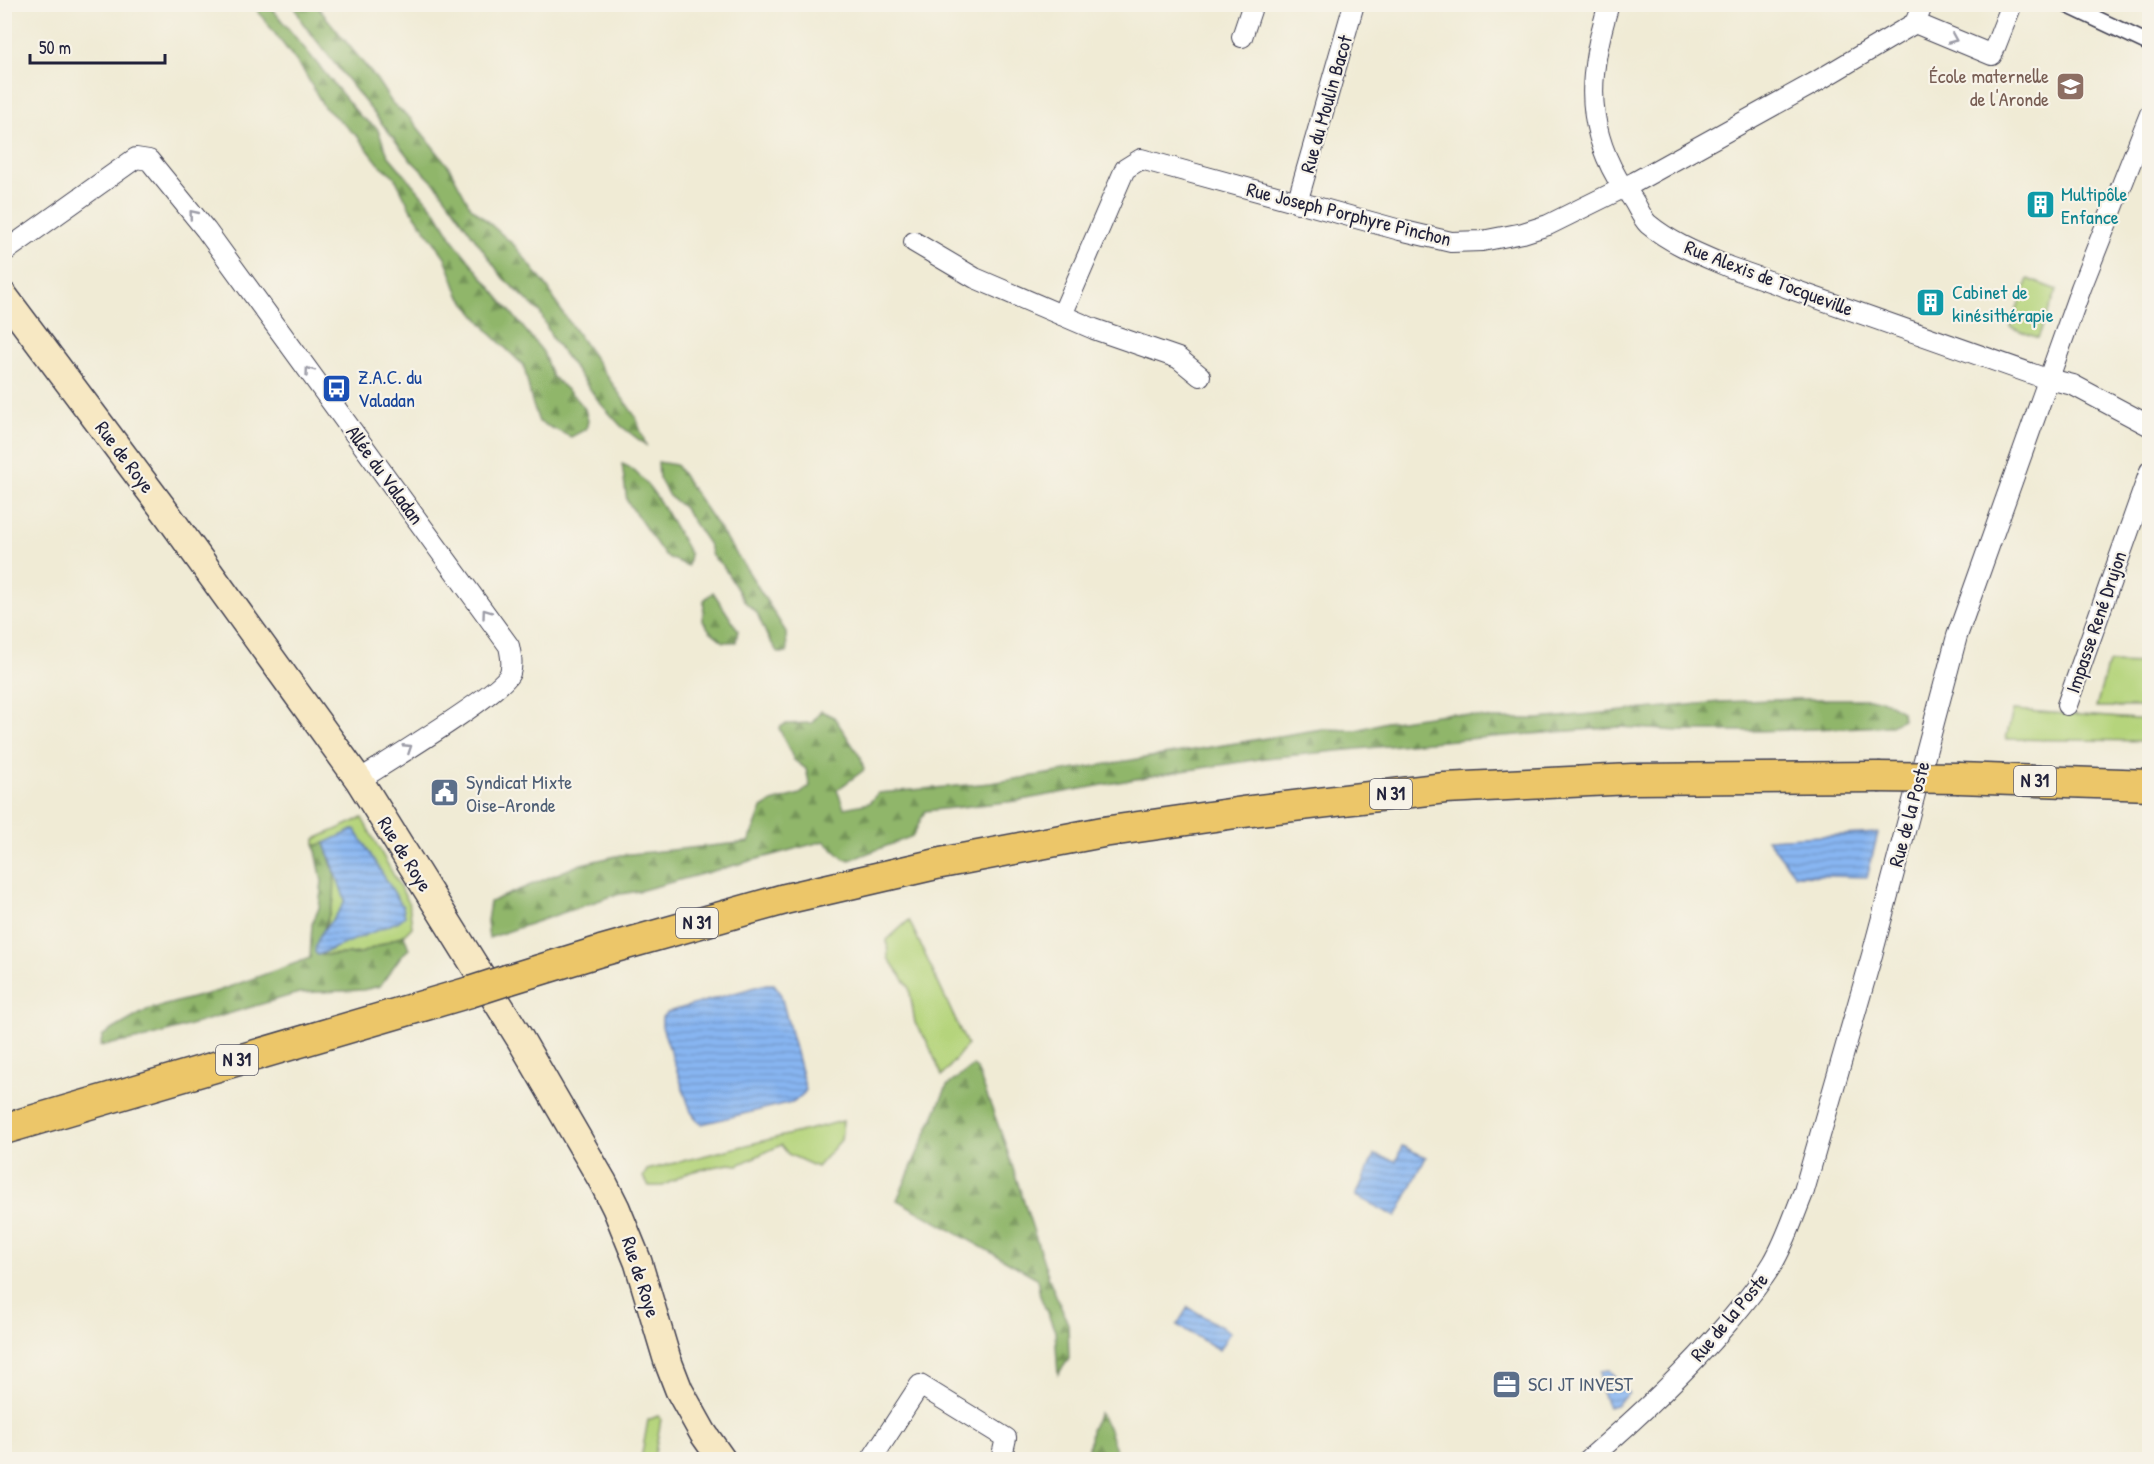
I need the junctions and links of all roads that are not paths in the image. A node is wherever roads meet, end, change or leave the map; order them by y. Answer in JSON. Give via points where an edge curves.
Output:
{"nodes":[{"id":1,"x":1252,"y":4,"type":"edge"},
{"id":2,"x":1354,"y":4,"type":"edge"},
{"id":3,"x":1609,"y":4,"type":"edge"},
{"id":4,"x":1923,"y":4,"type":"edge"},
{"id":5,"x":2012,"y":4,"type":"edge"},
{"id":6,"x":2065,"y":4,"type":"edge"},
{"id":7,"x":1915,"y":23,"type":"junction"},
{"id":8,"x":1242,"y":37,"type":"dead end"},
{"id":9,"x":2150,"y":44,"type":"edge"},
{"id":10,"x":2150,"y":114,"type":"edge"},
{"id":11,"x":1625,"y":188,"type":"junction"},
{"id":12,"x":1297,"y":203,"type":"junction"},
{"id":13,"x":914,"y":242,"type":"dead end"},
{"id":14,"x":4,"y":252,"type":"edge"},
{"id":15,"x":4,"y":296,"type":"edge"},
{"id":16,"x":1062,"y":315,"type":"junction"},
{"id":17,"x":1200,"y":376,"type":"dead end"},
{"id":18,"x":2048,"y":379,"type":"junction"},
{"id":19,"x":2150,"y":426,"type":"edge"},
{"id":20,"x":2150,"y":471,"type":"edge"},
{"id":21,"x":2067,"y":705,"type":"dead end"},
{"id":22,"x":359,"y":780,"type":"junction"},
{"id":23,"x":2150,"y":785,"type":"edge"},
{"id":24,"x":4,"y":1129,"type":"edge"},
{"id":25,"x":722,"y":1460,"type":"edge"},
{"id":26,"x":871,"y":1460,"type":"edge"},
{"id":27,"x":1001,"y":1460,"type":"edge"},
{"id":28,"x":1588,"y":1460,"type":"edge"}],
"edges":[{"from":1,"to":8,"type":"street"},
{"from":2,"to":12,"type":"street","name":"Rue du Moulin Bacot"},
{"from":3,"to":11,"type":"street","name":"Rue Alexis de Tocqueville","via":[[1598,41],[1592,87],[1603,146]]},
{"from":4,"to":7,"type":"street"},
{"from":7,"to":5,"type":"street","one_way":true,"via":[[1992,55]]},
{"from":6,"to":9,"type":"street"},
{"from":7,"to":11,"type":"street","name":"Rue Joseph Porphyre Pinchon"},
{"from":10,"to":18,"type":"street","name":"Rue de la Poste"},
{"from":11,"to":12,"type":"street","name":"Rue Joseph Porphyre Pinchon","via":[[1548,225],[1482,241],[1451,242]]},
{"from":11,"to":18,"type":"street","name":"Rue Alexis de Tocqueville","via":[[1647,222],[1684,249]]},
{"from":12,"to":16,"type":"street","name":"Rue Joseph Porphyre Pinchon","via":[[1142,159],[1125,170]]},
{"from":13,"to":16,"type":"street","via":[[975,278]]},
{"from":22,"to":14,"type":"street","name":"Allée du Valadan","one_way":true,"via":[[486,697],[510,675],[509,646],[206,231],[149,160],[136,158]]},
{"from":15,"to":22,"type":"main road","name":"Rue de Roye"},
{"from":16,"to":17,"type":"street","via":[[1178,358]]},
{"from":18,"to":19,"type":"street","name":"Rue Alexis de Tocqueville","via":[[2073,385]]},
{"from":18,"to":28,"type":"street","name":"Rue de la Poste","via":[[1957,636],[1872,955],[1804,1191],[1789,1228],[1757,1288],[1702,1352]]},
{"from":20,"to":21,"type":"street","name":"Impasse René Drujon"},
{"from":22,"to":25,"type":"main road","name":"Rue de Roye","via":[[519,1037],[603,1182],[635,1254],[679,1390]]},
{"from":23,"to":24,"type":"main road","number":"N 31","bridge":true,"via":[[1878,777],[1632,779],[1445,788],[1115,831],[899,872],[785,899]]},
{"from":26,"to":27,"type":"street","via":[[920,1385],[1006,1438]]}]}
